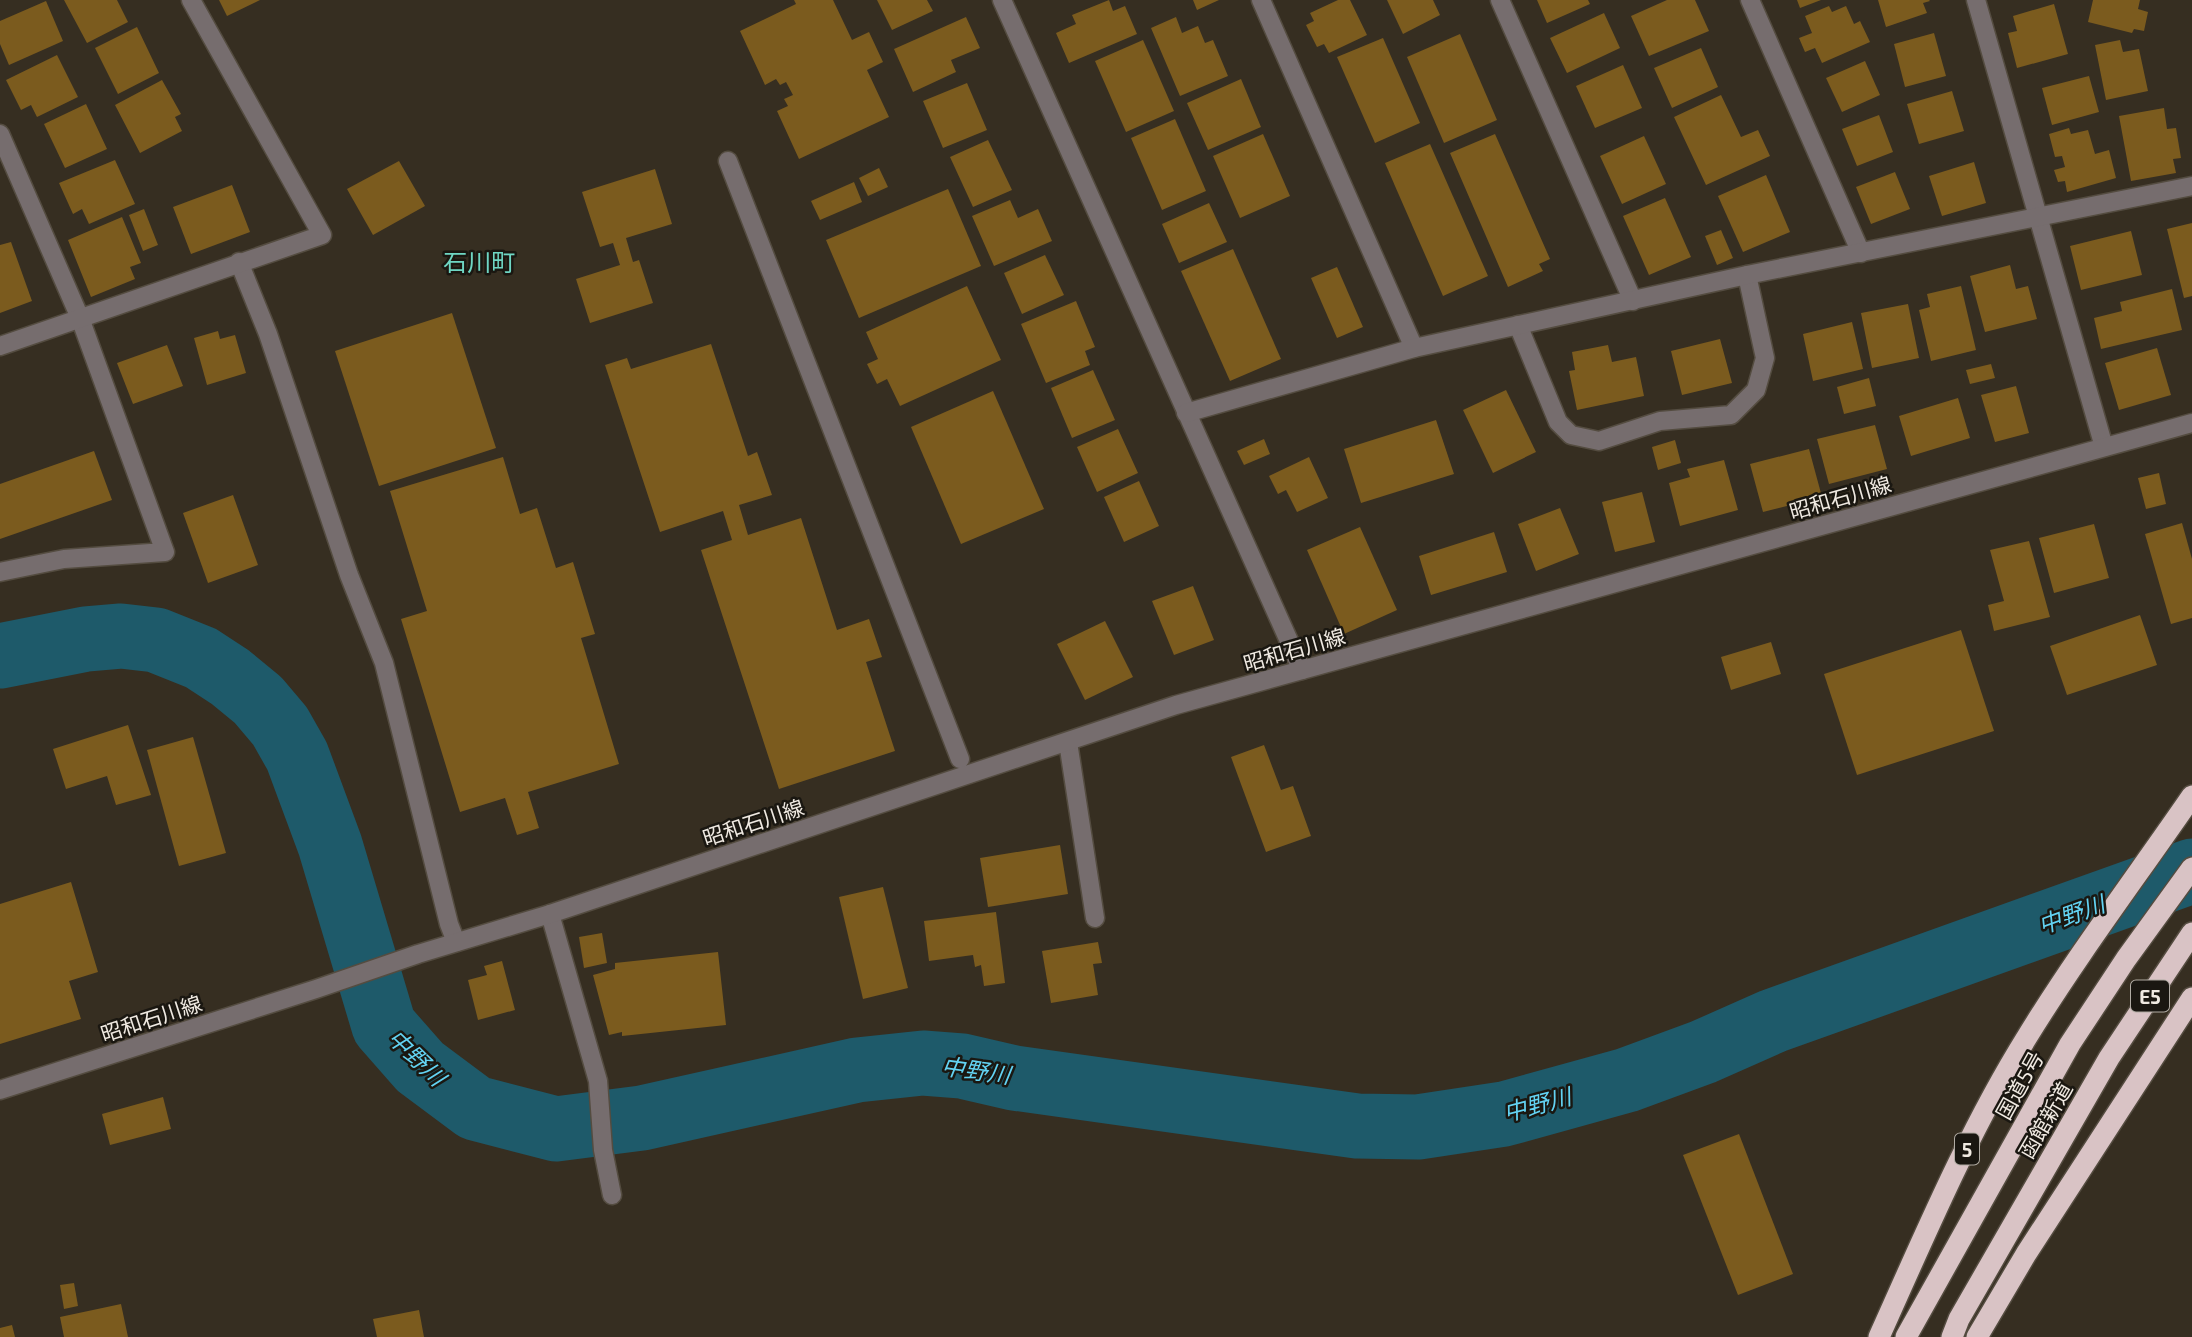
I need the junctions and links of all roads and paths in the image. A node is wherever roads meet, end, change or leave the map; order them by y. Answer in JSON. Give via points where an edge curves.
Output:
{"nodes":[{"id":1,"x":191,"y":0,"type":"edge"},
{"id":2,"x":1002,"y":0,"type":"edge"},
{"id":3,"x":1261,"y":0,"type":"edge"},
{"id":4,"x":1500,"y":0,"type":"edge"},
{"id":5,"x":1750,"y":0,"type":"edge"},
{"id":6,"x":1976,"y":0,"type":"edge"},
{"id":7,"x":0,"y":134,"type":"edge"},
{"id":8,"x":728,"y":161,"type":"dead end"},
{"id":9,"x":2192,"y":186,"type":"edge"},
{"id":10,"x":2037,"y":216,"type":"junction"},
{"id":11,"x":1861,"y":253,"type":"junction"},
{"id":12,"x":239,"y":262,"type":"junction"},
{"id":13,"x":1747,"y":275,"type":"junction"},
{"id":14,"x":1633,"y":301,"type":"junction"},
{"id":15,"x":80,"y":318,"type":"junction"},
{"id":16,"x":1518,"y":325,"type":"junction"},
{"id":17,"x":0,"y":346,"type":"edge"},
{"id":18,"x":1414,"y":348,"type":"junction"},
{"id":19,"x":1186,"y":413,"type":"junction"},
{"id":20,"x":2192,"y":423,"type":"edge"},
{"id":21,"x":2104,"y":447,"type":"junction"},
{"id":22,"x":0,"y":572,"type":"edge"},
{"id":23,"x":1302,"y":670,"type":"junction"},
{"id":24,"x":1068,"y":741,"type":"junction"},
{"id":25,"x":960,"y":759,"type":"dead end"},
{"id":26,"x":2192,"y":796,"type":"edge"},
{"id":27,"x":2192,"y":868,"type":"edge"},
{"id":28,"x":550,"y":914,"type":"junction"},
{"id":29,"x":1095,"y":918,"type":"dead end"},
{"id":30,"x":2192,"y":933,"type":"edge"},
{"id":31,"x":456,"y":942,"type":"junction"},
{"id":32,"x":2192,"y":998,"type":"edge"},
{"id":33,"x":0,"y":1090,"type":"edge"},
{"id":34,"x":612,"y":1195,"type":"dead end"},
{"id":35,"x":1879,"y":1337,"type":"edge"},
{"id":36,"x":1906,"y":1337,"type":"edge"},
{"id":37,"x":1952,"y":1337,"type":"edge"},
{"id":38,"x":1977,"y":1337,"type":"edge"}],
"edges":[{"from":1,"to":12,"type":"street","via":[[322,235]]},
{"from":2,"to":19,"type":"street"},
{"from":3,"to":18,"type":"street"},
{"from":4,"to":14,"type":"street"},
{"from":5,"to":11,"type":"street"},
{"from":6,"to":10,"type":"street"},
{"from":7,"to":15,"type":"street"},
{"from":8,"to":25,"type":"street"},
{"from":9,"to":10,"type":"street"},
{"from":10,"to":11,"type":"street"},
{"from":10,"to":21,"type":"street"},
{"from":11,"to":13,"type":"street"},
{"from":12,"to":15,"type":"street"},
{"from":12,"to":31,"type":"street","via":[[384,663]]},
{"from":13,"to":14,"type":"street"},
{"from":13,"to":16,"type":"street","via":[[1765,358],[1756,390],[1731,415],[1660,421],[1599,441],[1571,435],[1558,422]]},
{"from":14,"to":16,"type":"street"},
{"from":15,"to":17,"type":"street"},
{"from":15,"to":22,"type":"street","via":[[165,552],[64,559]]},
{"from":16,"to":18,"type":"street"},
{"from":18,"to":19,"type":"street"},
{"from":19,"to":23,"type":"street"},
{"from":20,"to":21,"type":"street","name":"昭和石川線"},
{"from":21,"to":23,"type":"street","name":"昭和石川線"},
{"from":23,"to":24,"type":"street","name":"昭和石川線"},
{"from":24,"to":28,"type":"street","name":"昭和石川線"},
{"from":24,"to":29,"type":"street"},
{"from":26,"to":35,"type":"highway","number":"5","via":[[2026,1039],[1956,1171]]},
{"from":27,"to":36,"type":"highway","name":"国道5号","number":"5","via":[[2070,1044]]},
{"from":28,"to":31,"type":"street","name":"昭和石川線"},
{"from":28,"to":34,"type":"street","via":[[598,1081]]},
{"from":30,"to":37,"type":"highway","name":"函館新道","number":"E5","via":[[2109,1058]]},
{"from":31,"to":33,"type":"street","name":"昭和石川線"},
{"from":32,"to":38,"type":"highway"}]}
